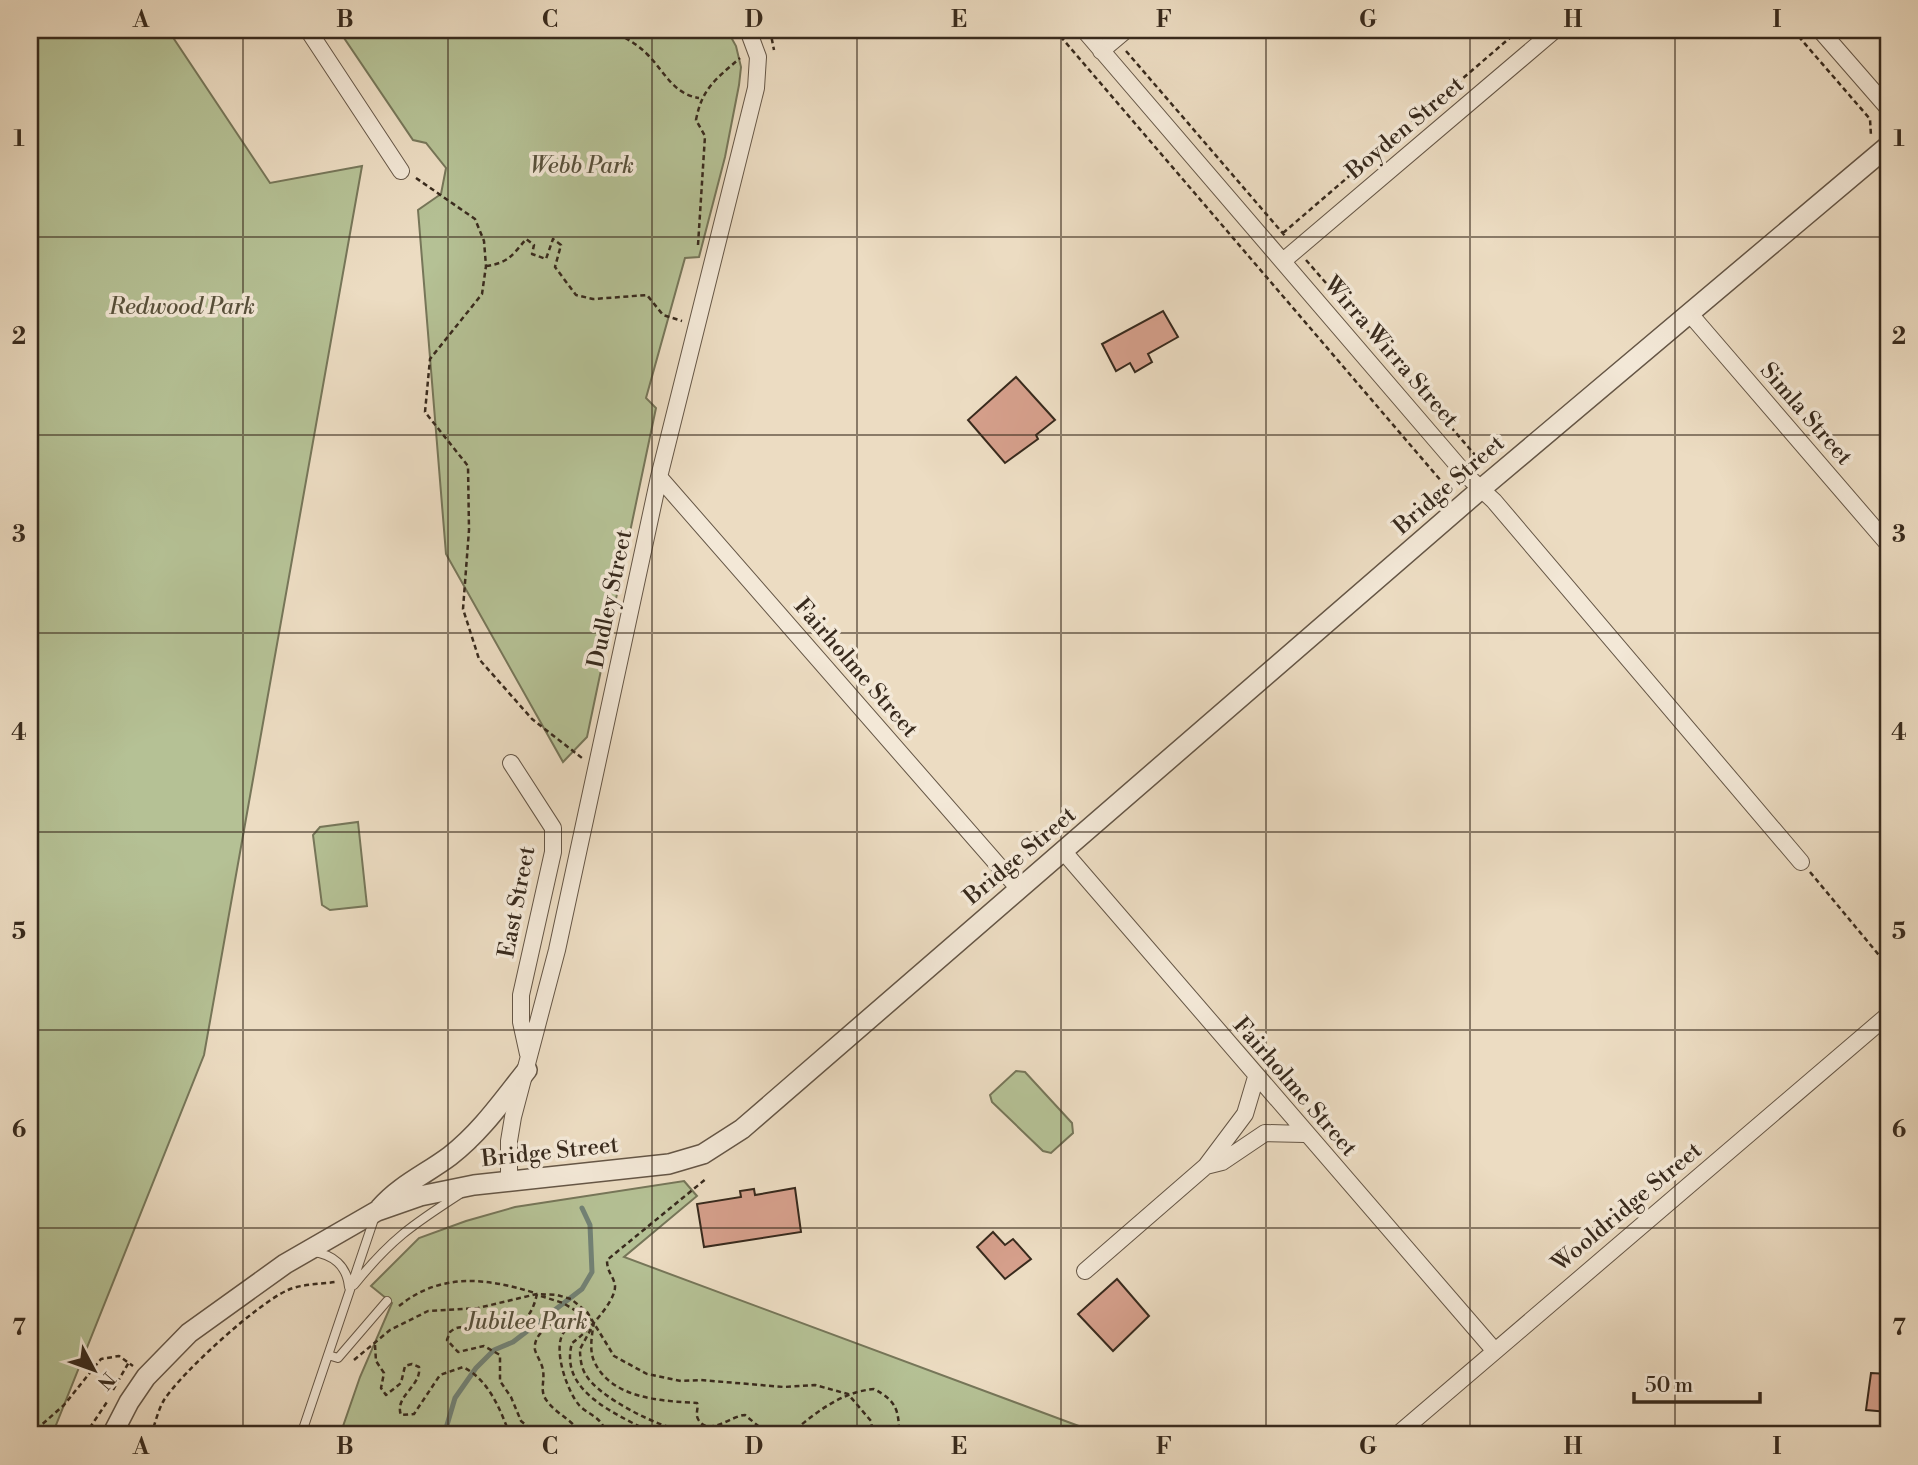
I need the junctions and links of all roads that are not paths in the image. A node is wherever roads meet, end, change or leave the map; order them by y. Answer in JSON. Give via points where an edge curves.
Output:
{"nodes":[{"id":1,"x":308,"y":30,"type":"edge"},
{"id":2,"x":748,"y":30,"type":"edge"},
{"id":3,"x":1084,"y":30,"type":"edge"},
{"id":4,"x":1126,"y":30,"type":"edge"},
{"id":5,"x":1556,"y":30,"type":"edge"},
{"id":6,"x":1820,"y":30,"type":"edge"},
{"id":7,"x":1101,"y":51,"type":"junction"},
{"id":8,"x":1888,"y":108,"type":"edge"},
{"id":9,"x":1880,"y":141,"type":"edge"},
{"id":10,"x":401,"y":171,"type":"road end"},
{"id":11,"x":1283,"y":261,"type":"junction"},
{"id":12,"x":1690,"y":314,"type":"junction"},
{"id":13,"x":659,"y":477,"type":"junction"},
{"id":14,"x":1481,"y":489,"type":"junction"},
{"id":15,"x":1888,"y":544,"type":"edge"},
{"id":16,"x":511,"y":763,"type":"dead end"},
{"id":17,"x":1064,"y":852,"type":"junction"},
{"id":18,"x":1801,"y":862,"type":"road end"},
{"id":19,"x":1018,"y":889,"type":"junction"},
{"id":20,"x":1888,"y":1015,"type":"edge"},
{"id":21,"x":528,"y":1065,"type":"junction"},
{"id":22,"x":1256,"y":1077,"type":"junction"},
{"id":23,"x":1305,"y":1134,"type":"junction"},
{"id":24,"x":1206,"y":1166,"type":"junction"},
{"id":25,"x":509,"y":1180,"type":"junction"},
{"id":26,"x":474,"y":1185,"type":"junction"},
{"id":27,"x":377,"y":1211,"type":"junction"},
{"id":28,"x":306,"y":1251,"type":"junction"},
{"id":29,"x":1085,"y":1271,"type":"dead end"},
{"id":30,"x":350,"y":1290,"type":"junction"},
{"id":31,"x":387,"y":1301,"type":"dead end"},
{"id":32,"x":1494,"y":1350,"type":"junction"},
{"id":33,"x":328,"y":1355,"type":"junction"},
{"id":34,"x":112,"y":1435,"type":"edge"},
{"id":35,"x":302,"y":1435,"type":"edge"},
{"id":36,"x":1397,"y":1435,"type":"edge"}],
"edges":[{"from":1,"to":10,"type":"street"},
{"from":2,"to":13,"type":"street","name":"Dudley Street","via":[[756,45],[756,88]]},
{"from":3,"to":7,"type":"street","name":"Wirra Wirra Street"},
{"from":4,"to":7,"type":"street"},
{"from":5,"to":11,"type":"street","name":"Boyden Street"},
{"from":6,"to":8,"type":"street"},
{"from":7,"to":11,"type":"street","name":"Wirra Wirra Street"},
{"from":9,"to":12,"type":"street","name":"Bridge Street"},
{"from":11,"to":14,"type":"street","name":"Wirra Wirra Street"},
{"from":12,"to":14,"type":"street","name":"Bridge Street"},
{"from":12,"to":15,"type":"street","name":"Simla Street"},
{"from":13,"to":19,"type":"street","name":"Fairholme Street"},
{"from":13,"to":21,"type":"street","name":"Dudley Street"},
{"from":14,"to":17,"type":"street","name":"Bridge Street"},
{"from":14,"to":18,"type":"street","name":"Wirra Wirra Street"},
{"from":16,"to":21,"type":"street","name":"East Street","via":[[553,828],[553,852],[521,995]]},
{"from":17,"to":19,"type":"street","name":"Bridge Street"},
{"from":17,"to":22,"type":"street","name":"Fairholme Street"},
{"from":19,"to":25,"type":"street","name":"Bridge Street","via":[[719,1145],[669,1164]]},
{"from":20,"to":32,"type":"street","name":"Wooldridge Street"},
{"from":21,"to":25,"type":"street","name":"Dudley Street","via":[[509,1141]]},
{"from":21,"to":27,"type":"street","via":[[469,1139],[394,1192]]},
{"from":22,"to":23,"type":"street","name":"Fairholme Street"},
{"from":22,"to":24,"type":"street","via":[[1245,1114]]},
{"from":23,"to":24,"type":"street","via":[[1265,1133]]},
{"from":23,"to":32,"type":"street","name":"Fairholme Street"},
{"from":24,"to":29,"type":"street"},
{"from":25,"to":26,"type":"street","name":"Bridge Street"},
{"from":26,"to":27,"type":"street","name":"Bridge Street"},
{"from":26,"to":30,"type":"lane","via":[[409,1226]]},
{"from":27,"to":28,"type":"street","name":"Bridge Street"},
{"from":27,"to":30,"type":"lane"},
{"from":28,"to":30,"type":"lane","via":[[331,1256],[341,1265]]},
{"from":28,"to":34,"type":"street","name":"Bridge Street","via":[[189,1333],[146,1377]]},
{"from":30,"to":33,"type":"lane"},
{"from":31,"to":33,"type":"lane","via":[[338,1358]]},
{"from":32,"to":36,"type":"street","name":"Wooldridge Street"},
{"from":33,"to":35,"type":"lane"}]}
